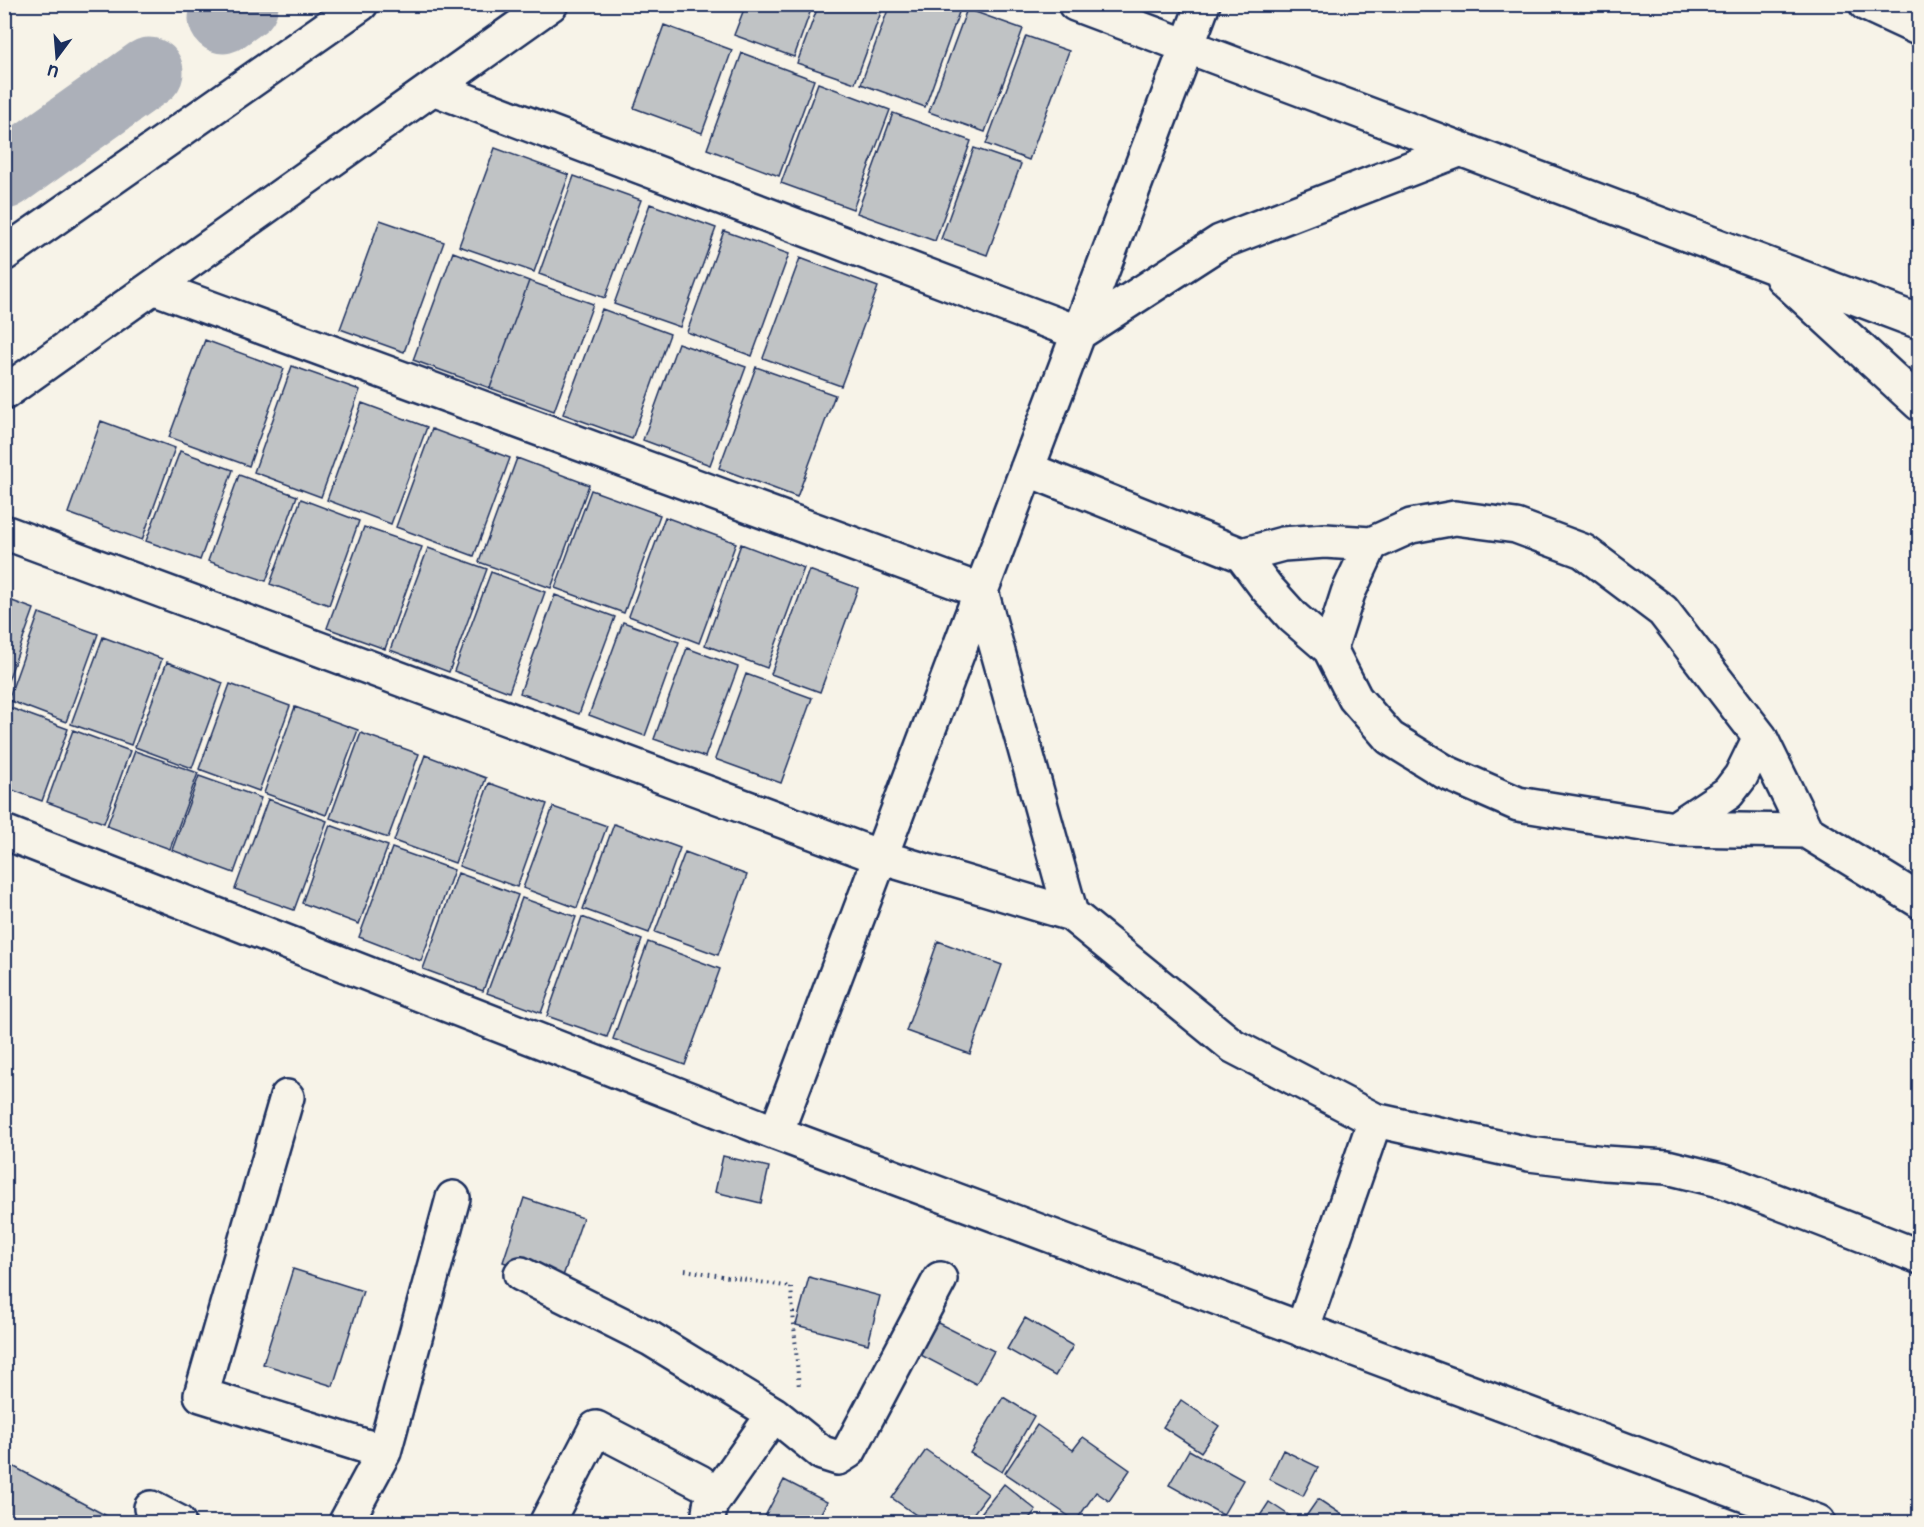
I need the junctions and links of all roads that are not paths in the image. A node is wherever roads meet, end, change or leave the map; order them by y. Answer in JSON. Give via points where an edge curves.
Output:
{"nodes":[{"id":1,"x":361,"y":4,"type":"edge"},
{"id":2,"x":551,"y":4,"type":"edge"},
{"id":3,"x":1075,"y":4,"type":"edge"},
{"id":4,"x":1203,"y":4,"type":"edge"},
{"id":5,"x":1866,"y":4,"type":"edge"},
{"id":6,"x":1920,"y":28,"type":"edge"},
{"id":7,"x":1187,"y":47,"type":"junction"},
{"id":8,"x":433,"y":88,"type":"junction"},
{"id":9,"x":1461,"y":149,"type":"junction"},
{"id":10,"x":4,"y":254,"type":"edge"},
{"id":11,"x":1769,"y":266,"type":"junction"},
{"id":12,"x":153,"y":287,"type":"junction"},
{"id":13,"x":1920,"y":322,"type":"edge"},
{"id":14,"x":1079,"y":333,"type":"junction"},
{"id":15,"x":4,"y":393,"type":"edge"},
{"id":16,"x":1920,"y":404,"type":"edge"},
{"id":17,"x":1027,"y":469,"type":"junction"},
{"id":18,"x":4,"y":532,"type":"edge"},
{"id":19,"x":1371,"y":544,"type":"junction"},
{"id":20,"x":1242,"y":555,"type":"junction"},
{"id":21,"x":981,"y":591,"type":"junction"},
{"id":22,"x":1330,"y":649,"type":"junction"},
{"id":23,"x":1760,"y":737,"type":"junction"},
{"id":24,"x":1674,"y":829,"type":"junction"},
{"id":25,"x":1806,"y":831,"type":"junction"},
{"id":26,"x":4,"y":832,"type":"edge"},
{"id":27,"x":880,"y":857,"type":"junction"},
{"id":28,"x":1920,"y":901,"type":"edge"},
{"id":29,"x":1071,"y":914,"type":"junction"},
{"id":30,"x":287,"y":1097,"type":"dead end"},
{"id":31,"x":1375,"y":1120,"type":"junction"},
{"id":32,"x":776,"y":1133,"type":"junction"},
{"id":33,"x":453,"y":1198,"type":"dead end"},
{"id":34,"x":1920,"y":1257,"type":"edge"},
{"id":35,"x":521,"y":1274,"type":"dead end"},
{"id":36,"x":940,"y":1279,"type":"dead end"},
{"id":37,"x":1302,"y":1330,"type":"junction"},
{"id":38,"x":774,"y":1414,"type":"junction"},
{"id":39,"x":384,"y":1452,"type":"junction"},
{"id":40,"x":700,"y":1482,"type":"dead end"},
{"id":41,"x":346,"y":1522,"type":"edge"},
{"id":42,"x":547,"y":1522,"type":"edge"},
{"id":43,"x":708,"y":1522,"type":"edge"},
{"id":44,"x":1818,"y":1522,"type":"edge"}],
"edges":[{"from":1,"to":10,"type":"street"},
{"from":2,"to":8,"type":"street"},
{"from":3,"to":7,"type":"street"},
{"from":4,"to":7,"type":"street"},
{"from":5,"to":6,"type":"street"},
{"from":7,"to":9,"type":"street"},
{"from":7,"to":14,"type":"street"},
{"from":8,"to":12,"type":"street"},
{"from":8,"to":14,"type":"street"},
{"from":9,"to":11,"type":"street"},
{"from":9,"to":14,"type":"street","via":[[1220,242]]},
{"from":11,"to":13,"type":"street"},
{"from":11,"to":16,"type":"street"},
{"from":12,"to":15,"type":"street"},
{"from":12,"to":21,"type":"street"},
{"from":14,"to":17,"type":"street"},
{"from":17,"to":20,"type":"street"},
{"from":17,"to":21,"type":"street"},
{"from":18,"to":27,"type":"street"},
{"from":19,"to":20,"type":"street","via":[[1283,544]]},
{"from":19,"to":22,"type":"street","via":[[1348,593]]},
{"from":19,"to":23,"type":"street","via":[[1411,526],[1455,518],[1516,526],[1583,551],[1663,611]]},
{"from":20,"to":22,"type":"street","via":[[1293,616]]},
{"from":21,"to":27,"type":"street"},
{"from":21,"to":29,"type":"street"},
{"from":22,"to":24,"type":"street","via":[[1355,698],[1390,738],[1445,772],[1518,804]]},
{"from":23,"to":24,"type":"street","via":[[1728,793]]},
{"from":23,"to":25,"type":"street"},
{"from":24,"to":25,"type":"street"},
{"from":25,"to":28,"type":"street"},
{"from":26,"to":32,"type":"street"},
{"from":27,"to":29,"type":"street"},
{"from":27,"to":32,"type":"street"},
{"from":29,"to":31,"type":"street","via":[[1233,1046]]},
{"from":30,"to":39,"type":"street","via":[[201,1395]]},
{"from":31,"to":34,"type":"street","via":[[1529,1154],[1667,1167],[1724,1181]]},
{"from":31,"to":37,"type":"street"},
{"from":32,"to":37,"type":"street"},
{"from":33,"to":39,"type":"street"},
{"from":35,"to":38,"type":"street","via":[[651,1339]]},
{"from":36,"to":38,"type":"street","via":[[849,1451],[838,1458],[822,1453]]},
{"from":37,"to":44,"type":"street"},
{"from":38,"to":43,"type":"street","via":[[710,1505]]},
{"from":39,"to":41,"type":"street"},
{"from":40,"to":42,"type":"street","via":[[596,1428]]}]}
